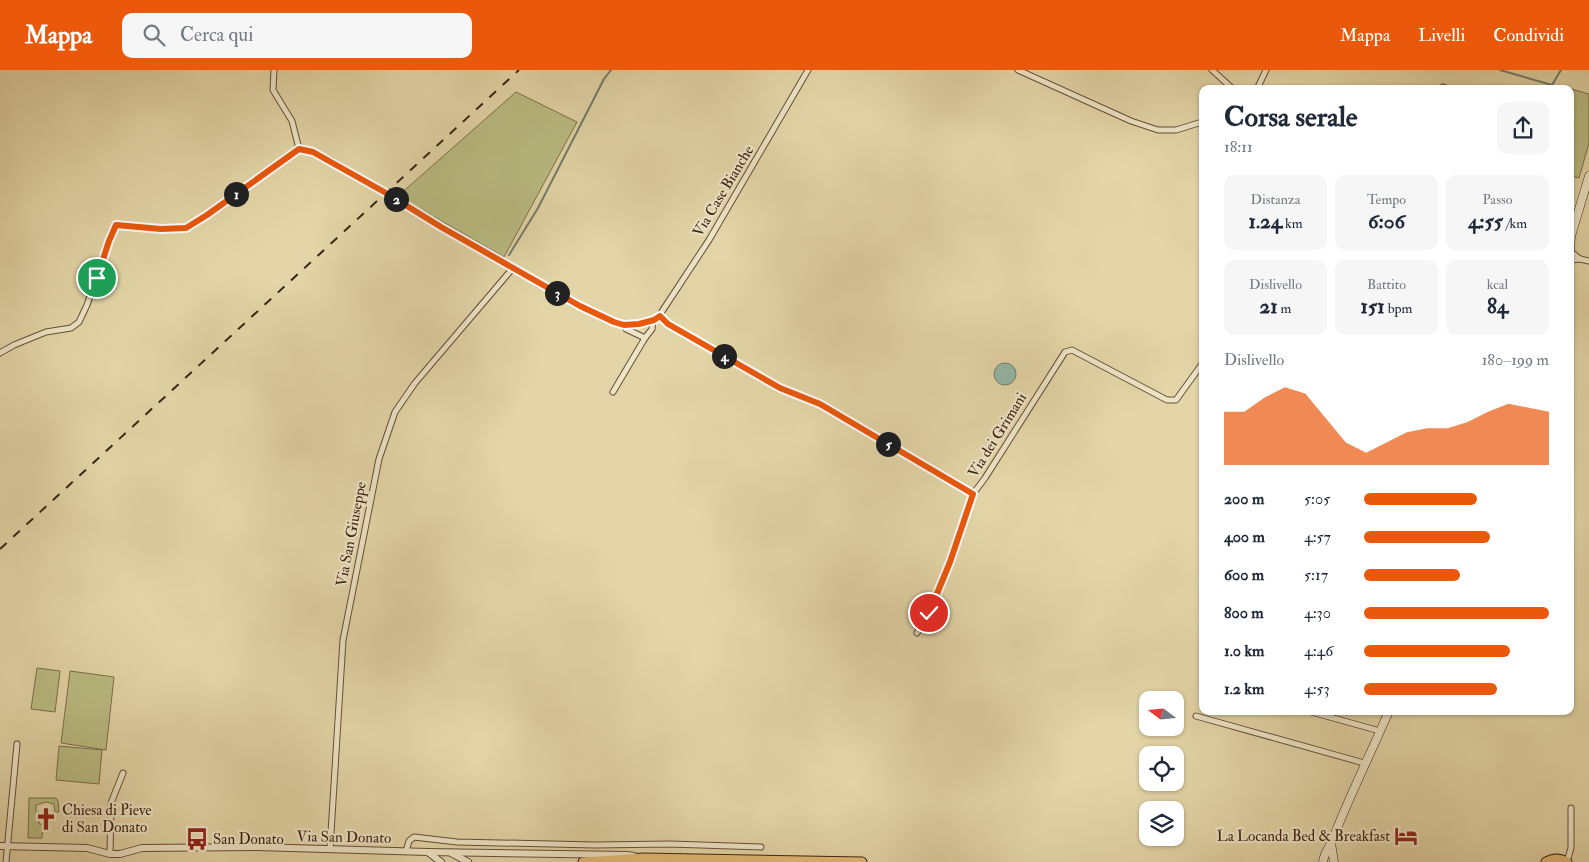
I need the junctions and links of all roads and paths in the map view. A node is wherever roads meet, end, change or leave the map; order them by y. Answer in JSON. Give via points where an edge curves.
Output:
{"nodes":[{"id":1,"x":274,"y":70,"type":"edge"},
{"id":2,"x":808,"y":70,"type":"edge"},
{"id":3,"x":1018,"y":70,"type":"edge"},
{"id":4,"x":1212,"y":70,"type":"edge"},
{"id":5,"x":1266,"y":70,"type":"edge"},
{"id":6,"x":1229,"y":85,"type":"edge"},
{"id":7,"x":1259,"y":85,"type":"edge"},
{"id":8,"x":1199,"y":123,"type":"edge"},
{"id":9,"x":299,"y":149,"type":"junction"},
{"id":10,"x":1589,"y":176,"type":"edge"},
{"id":11,"x":1574,"y":226,"type":"edge"},
{"id":12,"x":1574,"y":256,"type":"edge"},
{"id":13,"x":1589,"y":261,"type":"edge"},
{"id":14,"x":513,"y":268,"type":"junction"},
{"id":15,"x":660,"y":316,"type":"junction"},
{"id":16,"x":654,"y":320,"type":"junction"},
{"id":17,"x":624,"y":325,"type":"junction"},
{"id":18,"x":645,"y":338,"type":"junction"},
{"id":19,"x":0,"y":353,"type":"edge"},
{"id":20,"x":1199,"y":368,"type":"edge"},
{"id":21,"x":613,"y":392,"type":"dead end"},
{"id":22,"x":973,"y":494,"type":"junction"},
{"id":23,"x":917,"y":633,"type":"dead end"},
{"id":24,"x":1322,"y":715,"type":"edge"},
{"id":25,"x":1387,"y":715,"type":"edge"},
{"id":26,"x":1196,"y":716,"type":"dead end"},
{"id":27,"x":1380,"y":732,"type":"junction"},
{"id":28,"x":17,"y":744,"type":"dead end"},
{"id":29,"x":1364,"y":762,"type":"junction"},
{"id":30,"x":123,"y":773,"type":"dead end"},
{"id":31,"x":1571,"y":808,"type":"dead end"},
{"id":32,"x":1331,"y":843,"type":"junction"},
{"id":33,"x":4,"y":846,"type":"edge"},
{"id":34,"x":761,"y":847,"type":"dead end"},
{"id":35,"x":330,"y":849,"type":"junction"},
{"id":36,"x":406,"y":851,"type":"junction"},
{"id":37,"x":428,"y":852,"type":"junction"},
{"id":38,"x":448,"y":852,"type":"junction"},
{"id":39,"x":110,"y":854,"type":"junction"},
{"id":40,"x":644,"y":858,"type":"junction"},
{"id":41,"x":6,"y":862,"type":"edge"},
{"id":42,"x":441,"y":862,"type":"edge"},
{"id":43,"x":468,"y":862,"type":"edge"},
{"id":44,"x":583,"y":862,"type":"edge"},
{"id":45,"x":848,"y":862,"type":"edge"},
{"id":46,"x":862,"y":862,"type":"edge"},
{"id":47,"x":1323,"y":862,"type":"edge"},
{"id":48,"x":1334,"y":862,"type":"edge"},
{"id":49,"x":1546,"y":862,"type":"edge"},
{"id":50,"x":1567,"y":862,"type":"edge"}],
"edges":[{"from":1,"to":9,"type":"street","via":[[273,90],[292,121]]},
{"from":2,"to":15,"type":"street","name":"Via Case Bianche","via":[[709,240]]},
{"from":3,"to":8,"type":"street","via":[[1158,130],[1176,130]]},
{"from":4,"to":6,"type":"street"},
{"from":5,"to":7,"type":"street"},
{"from":9,"to":14,"type":"street","via":[[332,161]]},
{"from":9,"to":19,"type":"street","via":[[186,228],[116,225],[79,322],[71,328],[46,332]]},
{"from":10,"to":11,"type":"main road"},
{"from":12,"to":13,"type":"street"},
{"from":14,"to":17,"type":"street","via":[[580,306]]},
{"from":14,"to":35,"type":"street","name":"Via San Giuseppe","via":[[415,383],[395,412],[379,459],[343,640]]},
{"from":15,"to":16,"type":"street","name":"Via Case Bianche"},
{"from":15,"to":22,"type":"street","name":"Via dei Grimani","via":[[668,324],[780,388],[820,404]]},
{"from":16,"to":17,"type":"street","name":"Via Case Bianche"},
{"from":16,"to":18,"type":"street","name":"Via Case Bianche"},
{"from":17,"to":18,"type":"street"},
{"from":18,"to":21,"type":"street","name":"Via Case Bianche"},
{"from":20,"to":22,"type":"street","name":"Via dei Grimani","via":[[1176,400],[1167,400],[1072,350],[1065,352]]},
{"from":22,"to":23,"type":"street","via":[[950,562]]},
{"from":24,"to":27,"type":"street"},
{"from":25,"to":27,"type":"main road"},
{"from":26,"to":29,"type":"street"},
{"from":27,"to":29,"type":"main road"},
{"from":28,"to":33,"type":"street"},
{"from":29,"to":32,"type":"main road"},
{"from":30,"to":39,"type":"street","via":[[111,803]]},
{"from":31,"to":50,"type":"street","via":[[1571,848]]},
{"from":32,"to":47,"type":"main road"},
{"from":32,"to":48,"type":"main road"},
{"from":33,"to":39,"type":"street","name":"Via San Donato","via":[[88,848]]},
{"from":33,"to":41,"type":"street"},
{"from":34,"to":36,"type":"street","via":[[457,842],[414,837]]},
{"from":35,"to":36,"type":"street","name":"Via San Donato"},
{"from":35,"to":39,"type":"street","name":"Via San Donato","via":[[178,847],[142,848]]},
{"from":36,"to":37,"type":"street","name":"Via San Donato"},
{"from":37,"to":38,"type":"street","name":"Via San Donato"},
{"from":37,"to":42,"type":"street"},
{"from":38,"to":40,"type":"street","name":"Via San Donato"},
{"from":38,"to":43,"type":"street","name":"Via San Donato"},
{"from":40,"to":44,"type":"main road"},
{"from":40,"to":45,"type":"main road"},
{"from":45,"to":46,"type":"main road"},
{"from":49,"to":50,"type":"main road","via":[[1554,859]]}]}
